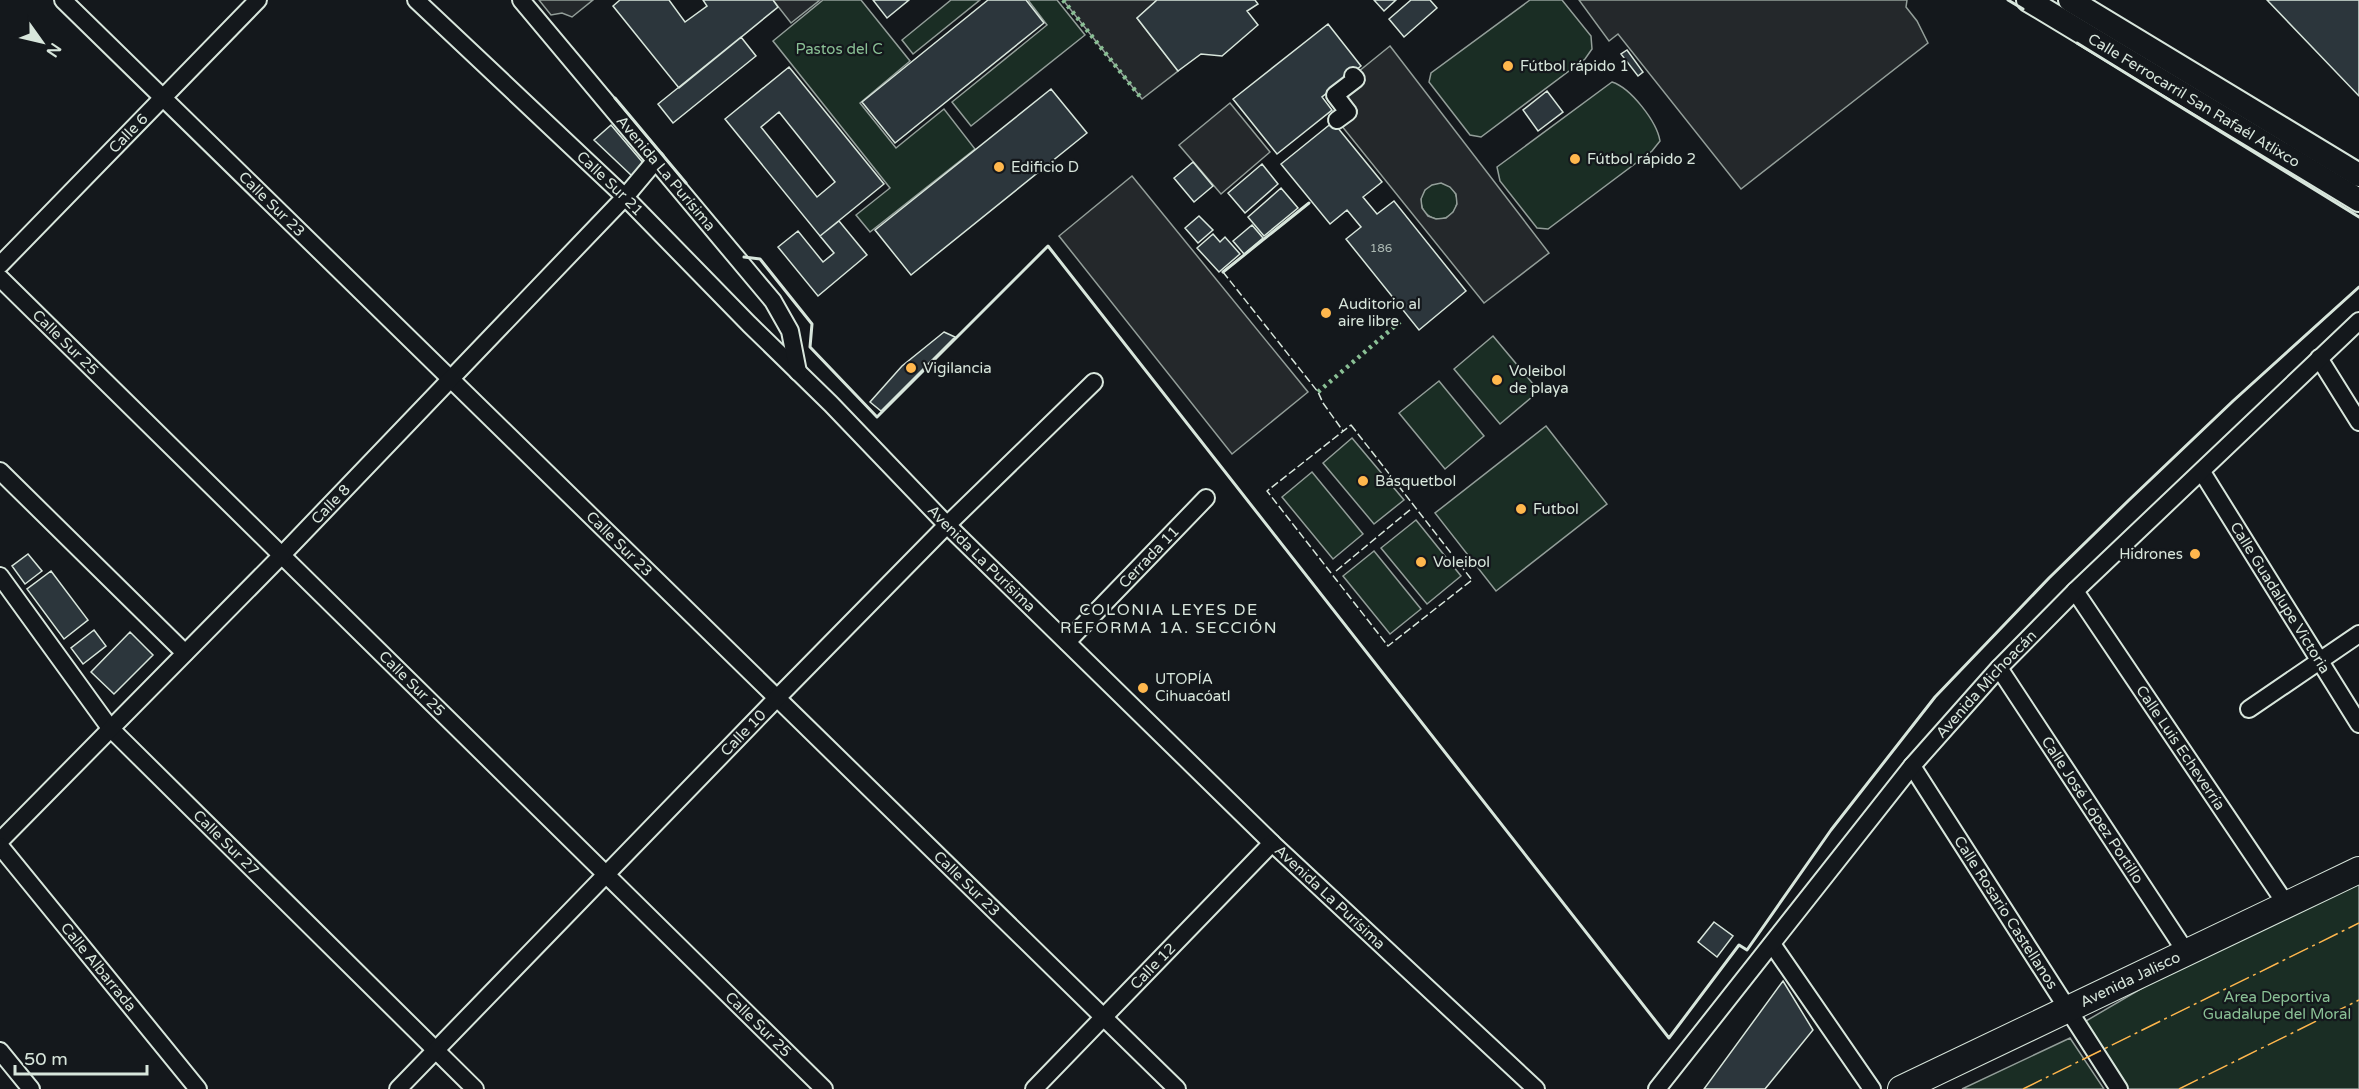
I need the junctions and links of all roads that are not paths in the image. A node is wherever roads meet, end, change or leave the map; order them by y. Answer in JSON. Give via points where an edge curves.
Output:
{"nodes":[{"id":1,"x":63,"y":0,"type":"edge"},
{"id":2,"x":258,"y":0,"type":"edge"},
{"id":3,"x":416,"y":0,"type":"edge"},
{"id":4,"x":521,"y":0,"type":"edge"},
{"id":5,"x":2028,"y":0,"type":"edge"},
{"id":6,"x":2070,"y":0,"type":"edge"},
{"id":7,"x":1353,"y":76,"type":"dead end"},
{"id":8,"x":162,"y":98,"type":"junction"},
{"id":9,"x":1337,"y":120,"type":"dead end"},
{"id":10,"x":656,"y":160,"type":"junction"},
{"id":11,"x":2359,"y":175,"type":"edge"},
{"id":12,"x":625,"y":197,"type":"junction"},
{"id":13,"x":2359,"y":200,"type":"edge"},
{"id":14,"x":0,"y":266,"type":"edge"},
{"id":15,"x":0,"y":278,"type":"edge"},
{"id":16,"x":2359,"y":321,"type":"edge"},
{"id":17,"x":2319,"y":358,"type":"junction"},
{"id":18,"x":798,"y":372,"type":"junction"},
{"id":19,"x":451,"y":379,"type":"junction"},
{"id":20,"x":1094,"y":382,"type":"dead end"},
{"id":21,"x":2359,"y":422,"type":"edge"},
{"id":22,"x":0,"y":471,"type":"edge"},
{"id":23,"x":2202,"y":472,"type":"junction"},
{"id":24,"x":1206,"y":498,"type":"dead end"},
{"id":25,"x":947,"y":525,"type":"junction"},
{"id":26,"x":281,"y":556,"type":"junction"},
{"id":27,"x":0,"y":576,"type":"edge"},
{"id":28,"x":2075,"y":591,"type":"junction"},
{"id":29,"x":2359,"y":634,"type":"edge"},
{"id":30,"x":1067,"y":642,"type":"junction"},
{"id":31,"x":185,"y":653,"type":"junction"},
{"id":32,"x":2319,"y":659,"type":"junction"},
{"id":33,"x":1999,"y":668,"type":"junction"},
{"id":34,"x":778,"y":697,"type":"junction"},
{"id":35,"x":2248,"y":709,"type":"dead end"},
{"id":36,"x":2359,"y":724,"type":"edge"},
{"id":37,"x":110,"y":728,"type":"junction"},
{"id":38,"x":1912,"y":766,"type":"junction"},
{"id":39,"x":0,"y":841,"type":"edge"},
{"id":40,"x":1272,"y":843,"type":"junction"},
{"id":41,"x":0,"y":846,"type":"edge"},
{"id":42,"x":2359,"y":870,"type":"edge"},
{"id":43,"x":605,"y":876,"type":"junction"},
{"id":44,"x":2286,"y":904,"type":"junction"},
{"id":45,"x":1772,"y":944,"type":"junction"},
{"id":46,"x":2186,"y":952,"type":"junction"},
{"id":47,"x":2067,"y":1010,"type":"junction"},
{"id":48,"x":1103,"y":1018,"type":"junction"},
{"id":49,"x":0,"y":1051,"type":"edge"},
{"id":50,"x":436,"y":1051,"type":"junction"},
{"id":51,"x":31,"y":1089,"type":"edge"},
{"id":52,"x":198,"y":1089,"type":"edge"},
{"id":53,"x":398,"y":1089,"type":"edge"},
{"id":54,"x":475,"y":1089,"type":"edge"},
{"id":55,"x":824,"y":1089,"type":"edge"},
{"id":56,"x":1034,"y":1089,"type":"edge"},
{"id":57,"x":1177,"y":1089,"type":"edge"},
{"id":58,"x":1536,"y":1089,"type":"edge"},
{"id":59,"x":1658,"y":1089,"type":"edge"},
{"id":60,"x":1872,"y":1089,"type":"edge"},
{"id":61,"x":1901,"y":1089,"type":"edge"},
{"id":62,"x":2119,"y":1089,"type":"edge"}],
"edges":[{"from":1,"to":8,"type":"street","name":"Calle Sur 23"},
{"from":2,"to":8,"type":"street","name":"Calle 6"},
{"from":3,"to":12,"type":"street","name":"Calle Sur 21"},
{"from":4,"to":10,"type":"street","name":"Avenida La Purísima"},
{"from":5,"to":13,"type":"main road","name":"Calle Ferrocarril San Rafaél Atlixco"},
{"from":6,"to":11,"type":"main road","name":"Calle Ferrocarril San Rafaél Atlixco"},
{"from":7,"to":9,"type":"street","via":[[1356,79],[1335,95],[1348,112]]},
{"from":8,"to":14,"type":"street","name":"Calle 6"},
{"from":8,"to":19,"type":"street","name":"Calle Sur 23"},
{"from":10,"to":12,"type":"street","name":"Calle 8"},
{"from":10,"to":18,"type":"street","name":"Avenida La Purísima","via":[[773,301],[790,331]]},
{"from":12,"to":18,"type":"street","name":"Calle Sur 21"},
{"from":12,"to":19,"type":"street","name":"Calle 8"},
{"from":15,"to":26,"type":"street","name":"Calle Sur 25"},
{"from":16,"to":17,"type":"street","name":"Avenida Michoacán"},
{"from":17,"to":21,"type":"street"},
{"from":17,"to":23,"type":"street","name":"Avenida Michoacán"},
{"from":18,"to":25,"type":"street","name":"Avenida La Purísima"},
{"from":19,"to":26,"type":"street","name":"Calle 8"},
{"from":19,"to":34,"type":"street","name":"Calle Sur 23"},
{"from":20,"to":25,"type":"street","name":"Calle 10"},
{"from":22,"to":31,"type":"street"},
{"from":23,"to":28,"type":"street","name":"Avenida Michoacán"},
{"from":23,"to":32,"type":"street","name":"Calle Guadalupe Victoria"},
{"from":24,"to":30,"type":"street","name":"Cerrada 11"},
{"from":25,"to":30,"type":"street","name":"Avenida La Purísima"},
{"from":25,"to":34,"type":"street","name":"Calle 10"},
{"from":26,"to":31,"type":"street","name":"Calle 8"},
{"from":26,"to":43,"type":"street","name":"Calle Sur 25"},
{"from":27,"to":37,"type":"street","name":"Calle Sur 27"},
{"from":28,"to":33,"type":"street","name":"Avenida Michoacán"},
{"from":28,"to":44,"type":"street","name":"Calle Luis Echeverría"},
{"from":29,"to":32,"type":"street"},
{"from":30,"to":40,"type":"street","name":"Avenida La Purísima"},
{"from":31,"to":37,"type":"street","name":"Calle 8"},
{"from":32,"to":35,"type":"street"},
{"from":32,"to":36,"type":"street","name":"Calle Guadalupe Victoria"},
{"from":33,"to":38,"type":"street","name":"Avenida Michoacán"},
{"from":33,"to":46,"type":"street","name":"Calle José López Portillo"},
{"from":34,"to":43,"type":"street","name":"Calle 10"},
{"from":34,"to":48,"type":"street","name":"Calle Sur 23"},
{"from":37,"to":39,"type":"street","name":"Calle 8"},
{"from":37,"to":50,"type":"street","name":"Calle Sur 27"},
{"from":38,"to":45,"type":"street","name":"Avenida Michoacán"},
{"from":38,"to":47,"type":"street","name":"Calle Rosario Castellanos"},
{"from":40,"to":48,"type":"street","name":"Calle 12"},
{"from":40,"to":58,"type":"street","name":"Avenida La Purísima"},
{"from":41,"to":52,"type":"street","name":"Calle Albarrada"},
{"from":42,"to":44,"type":"main road","name":"Avenida Jalisco"},
{"from":43,"to":50,"type":"street","name":"Calle 10"},
{"from":43,"to":55,"type":"street","name":"Calle Sur 25"},
{"from":44,"to":46,"type":"main road","name":"Avenida Jalisco"},
{"from":45,"to":59,"type":"street","name":"Avenida Michoacán"},
{"from":45,"to":60,"type":"street"},
{"from":46,"to":47,"type":"main road","name":"Avenida Jalisco"},
{"from":47,"to":61,"type":"main road","name":"Avenida Jalisco"},
{"from":47,"to":62,"type":"street","name":"Calle Rosario Castellanos"},
{"from":48,"to":56,"type":"street","name":"Calle 12"},
{"from":48,"to":57,"type":"street","name":"Calle Sur 23"},
{"from":49,"to":51,"type":"street"},
{"from":50,"to":53,"type":"street","name":"Calle 10"},
{"from":50,"to":54,"type":"street","name":"Calle Sur 27"}]}
